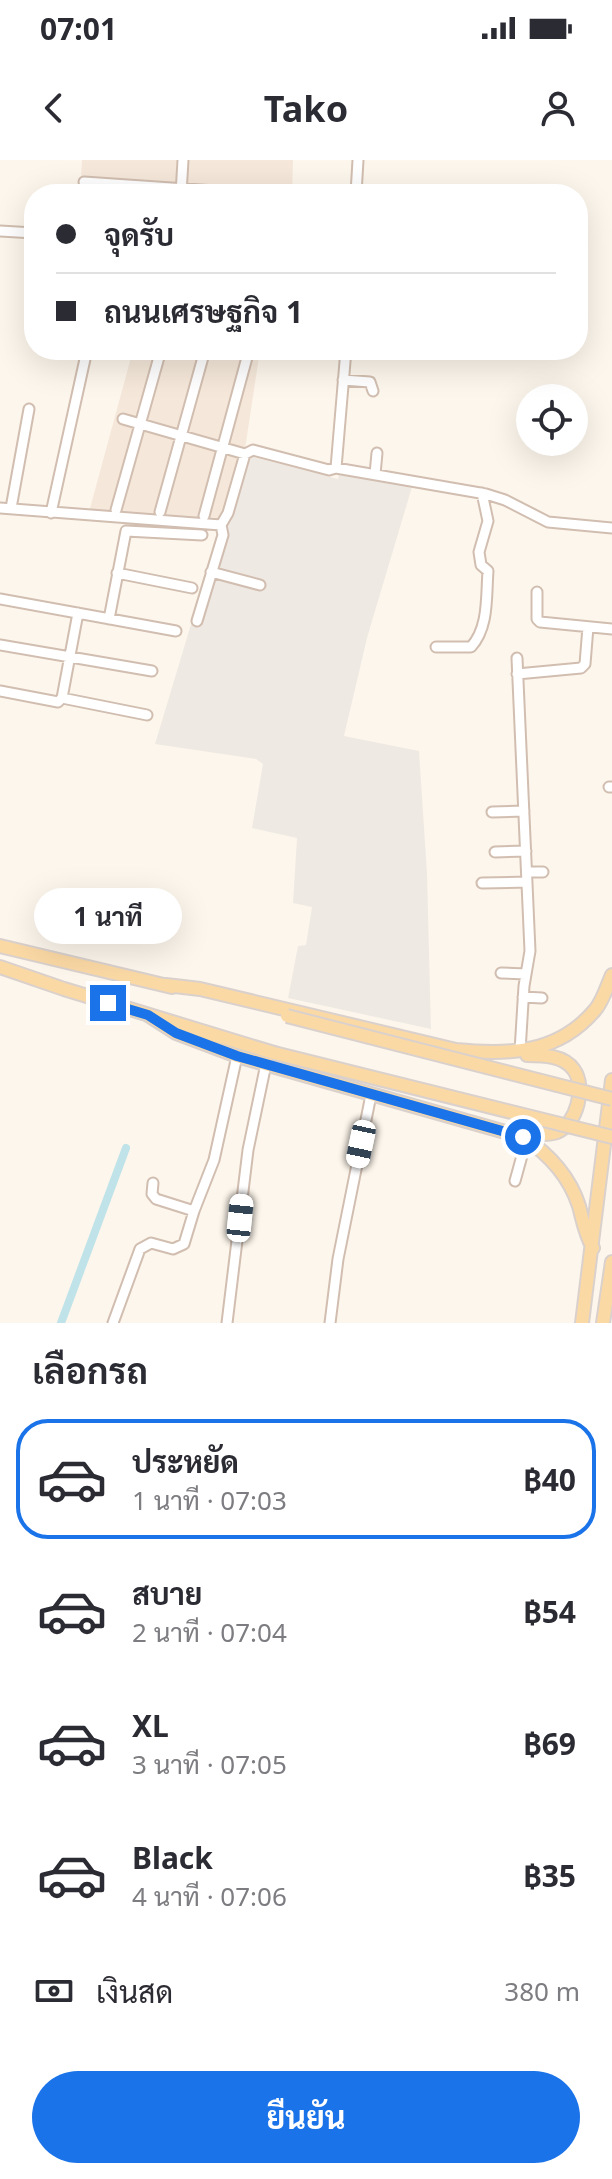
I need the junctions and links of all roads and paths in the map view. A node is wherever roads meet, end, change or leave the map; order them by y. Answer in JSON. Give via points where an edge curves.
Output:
{"nodes":[{"id":1,"x":183,"y":160,"type":"edge"},
{"id":2,"x":358,"y":160,"type":"edge"},
{"id":3,"x":84,"y":182,"type":"dead end"},
{"id":4,"x":103,"y":184,"type":"edge"},
{"id":5,"x":182,"y":184,"type":"edge"},
{"id":6,"x":357,"y":184,"type":"edge"},
{"id":7,"x":0,"y":231,"type":"edge"},
{"id":8,"x":24,"y":232,"type":"edge"},
{"id":9,"x":85,"y":360,"type":"edge"},
{"id":10,"x":158,"y":360,"type":"edge"},
{"id":11,"x":202,"y":360,"type":"edge"},
{"id":12,"x":246,"y":360,"type":"edge"},
{"id":13,"x":345,"y":360,"type":"edge"},
{"id":14,"x":343,"y":380,"type":"junction"},
{"id":15,"x":373,"y":391,"type":"dead end"},
{"id":16,"x":29,"y":409,"type":"dead end"},
{"id":17,"x":123,"y":419,"type":"dead end"},
{"id":18,"x":140,"y":424,"type":"junction"},
{"id":19,"x":181,"y":436,"type":"junction"},
{"id":20,"x":222,"y":447,"type":"junction"},
{"id":21,"x":377,"y":453,"type":"dead end"},
{"id":22,"x":245,"y":454,"type":"junction"},
{"id":23,"x":336,"y":468,"type":"junction"},
{"id":24,"x":375,"y":474,"type":"junction"},
{"id":25,"x":482,"y":493,"type":"junction"},
{"id":26,"x":5,"y":508,"type":"edge"},
{"id":27,"x":116,"y":510,"type":"dead end"},
{"id":28,"x":160,"y":512,"type":"dead end"},
{"id":29,"x":51,"y":513,"type":"junction"},
{"id":30,"x":204,"y":516,"type":"dead end"},
{"id":31,"x":221,"y":525,"type":"junction"},
{"id":32,"x":612,"y":528,"type":"edge"},
{"id":33,"x":202,"y":535,"type":"dead end"},
{"id":34,"x":211,"y":572,"type":"junction"},
{"id":35,"x":117,"y":573,"type":"junction"},
{"id":36,"x":260,"y":585,"type":"dead end"},
{"id":37,"x":192,"y":588,"type":"dead end"},
{"id":38,"x":537,"y":592,"type":"dead end"},
{"id":39,"x":0,"y":599,"type":"edge"},
{"id":40,"x":78,"y":613,"type":"junction"},
{"id":41,"x":109,"y":619,"type":"junction"},
{"id":42,"x":197,"y":621,"type":"dead end"},
{"id":43,"x":588,"y":627,"type":"junction"},
{"id":44,"x":612,"y":629,"type":"edge"},
{"id":45,"x":176,"y":631,"type":"dead end"},
{"id":46,"x":0,"y":645,"type":"edge"},
{"id":47,"x":436,"y":647,"type":"dead end"},
{"id":48,"x":70,"y":657,"type":"junction"},
{"id":49,"x":517,"y":658,"type":"dead end"},
{"id":50,"x":152,"y":671,"type":"dead end"},
{"id":51,"x":517,"y":674,"type":"junction"},
{"id":52,"x":0,"y":691,"type":"edge"},
{"id":53,"x":62,"y":698,"type":"junction"},
{"id":54,"x":147,"y":715,"type":"dead end"},
{"id":55,"x":524,"y":811,"type":"junction"},
{"id":56,"x":492,"y":812,"type":"dead end"},
{"id":57,"x":526,"y":851,"type":"junction"},
{"id":58,"x":495,"y":852,"type":"dead end"},
{"id":59,"x":543,"y":872,"type":"dead end"},
{"id":60,"x":527,"y":877,"type":"junction"},
{"id":61,"x":482,"y":883,"type":"dead end"},
{"id":62,"x":0,"y":946,"type":"edge"},
{"id":63,"x":0,"y":967,"type":"edge"},
{"id":64,"x":501,"y":973,"type":"dead end"},
{"id":65,"x":526,"y":974,"type":"junction"},
{"id":66,"x":612,"y":975,"type":"edge"},
{"id":67,"x":166,"y":985,"type":"junction"},
{"id":68,"x":523,"y":997,"type":"junction"},
{"id":69,"x":542,"y":998,"type":"dead end"},
{"id":70,"x":148,"y":1015,"type":"junction"},
{"id":71,"x":520,"y":1051,"type":"junction"},
{"id":72,"x":499,"y":1054,"type":"junction"},
{"id":73,"x":237,"y":1056,"type":"junction"},
{"id":74,"x":266,"y":1064,"type":"junction"},
{"id":75,"x":612,"y":1080,"type":"edge"},
{"id":76,"x":371,"y":1095,"type":"junction"},
{"id":77,"x":612,"y":1099,"type":"edge"},
{"id":78,"x":491,"y":1126,"type":"junction"},
{"id":79,"x":612,"y":1137,"type":"edge"},
{"id":80,"x":531,"y":1142,"type":"junction"},
{"id":81,"x":515,"y":1181,"type":"dead end"},
{"id":82,"x":153,"y":1183,"type":"dead end"},
{"id":83,"x":194,"y":1211,"type":"junction"},
{"id":84,"x":593,"y":1248,"type":"junction"},
{"id":85,"x":612,"y":1263,"type":"edge"},
{"id":86,"x":113,"y":1323,"type":"edge"},
{"id":87,"x":227,"y":1323,"type":"edge"},
{"id":88,"x":330,"y":1323,"type":"edge"},
{"id":89,"x":582,"y":1323,"type":"edge"},
{"id":90,"x":603,"y":1323,"type":"edge"}],
"edges":[{"from":1,"to":5,"type":"street"},
{"from":2,"to":6,"type":"street"},
{"from":3,"to":4,"type":"street"},
{"from":7,"to":8,"type":"street"},
{"from":9,"to":29,"type":"street"},
{"from":10,"to":18,"type":"street"},
{"from":11,"to":19,"type":"street"},
{"from":12,"to":20,"type":"street"},
{"from":13,"to":14,"type":"street"},
{"from":14,"to":15,"type":"street","via":[[370,382]]},
{"from":14,"to":23,"type":"street"},
{"from":16,"to":26,"type":"street"},
{"from":17,"to":18,"type":"street"},
{"from":18,"to":19,"type":"street"},
{"from":18,"to":27,"type":"street"},
{"from":19,"to":20,"type":"street"},
{"from":19,"to":28,"type":"street"},
{"from":20,"to":22,"type":"street"},
{"from":20,"to":30,"type":"street"},
{"from":21,"to":24,"type":"street"},
{"from":22,"to":23,"type":"street","via":[[253,450]]},
{"from":22,"to":31,"type":"street"},
{"from":23,"to":24,"type":"street"},
{"from":24,"to":25,"type":"street"},
{"from":25,"to":32,"type":"street","via":[[548,522]]},
{"from":25,"to":47,"type":"street","via":[[488,521],[479,552],[488,571],[485,618],[471,647]]},
{"from":26,"to":29,"type":"street"},
{"from":29,"to":31,"type":"street"},
{"from":31,"to":34,"type":"street","via":[[223,535]]},
{"from":33,"to":35,"type":"street","via":[[126,531]]},
{"from":34,"to":36,"type":"street"},
{"from":34,"to":42,"type":"street"},
{"from":35,"to":37,"type":"street"},
{"from":35,"to":41,"type":"street"},
{"from":38,"to":43,"type":"street","via":[[540,622]]},
{"from":39,"to":40,"type":"street"},
{"from":40,"to":41,"type":"street"},
{"from":40,"to":48,"type":"street"},
{"from":41,"to":45,"type":"street"},
{"from":43,"to":44,"type":"street"},
{"from":43,"to":51,"type":"street","via":[[581,668]]},
{"from":46,"to":48,"type":"street"},
{"from":48,"to":50,"type":"street"},
{"from":48,"to":53,"type":"street"},
{"from":49,"to":51,"type":"street"},
{"from":51,"to":55,"type":"street"},
{"from":52,"to":53,"type":"street","via":[[58,702]]},
{"from":53,"to":54,"type":"street"},
{"from":55,"to":56,"type":"street"},
{"from":55,"to":57,"type":"street"},
{"from":57,"to":58,"type":"street"},
{"from":57,"to":60,"type":"street"},
{"from":59,"to":60,"type":"street"},
{"from":60,"to":61,"type":"street"},
{"from":60,"to":65,"type":"street"},
{"from":62,"to":67,"type":"main road"},
{"from":63,"to":70,"type":"main road"},
{"from":64,"to":65,"type":"street"},
{"from":65,"to":68,"type":"street"},
{"from":66,"to":71,"type":"main road","via":[[597,1008],[578,1025],[556,1041]]},
{"from":67,"to":72,"type":"main road","via":[[456,1050]]},
{"from":67,"to":77,"type":"main road","bridge":true},
{"from":68,"to":69,"type":"street"},
{"from":68,"to":71,"type":"street"},
{"from":70,"to":73,"type":"main road","via":[[176,1033]]},
{"from":70,"to":79,"type":"main road","bridge":true,"via":[[274,1053]]},
{"from":71,"to":72,"type":"main road"},
{"from":72,"to":78,"type":"main road","via":[[562,1060],[574,1069],[579,1097],[573,1117],[559,1132]]},
{"from":73,"to":74,"type":"main road"},
{"from":73,"to":83,"type":"street","via":[[214,1160]]},
{"from":74,"to":76,"type":"main road"},
{"from":74,"to":87,"type":"street","via":[[248,1150]]},
{"from":75,"to":84,"type":"main road"},
{"from":76,"to":78,"type":"main road"},
{"from":76,"to":88,"type":"street"},
{"from":78,"to":80,"type":"main road"},
{"from":80,"to":81,"type":"street"},
{"from":80,"to":84,"type":"main road","via":[[562,1171]]},
{"from":82,"to":83,"type":"street","via":[[156,1199]]},
{"from":83,"to":86,"type":"street","via":[[181,1247],[151,1243],[140,1249]]},
{"from":84,"to":89,"type":"main road"},
{"from":85,"to":90,"type":"main road"}]}
